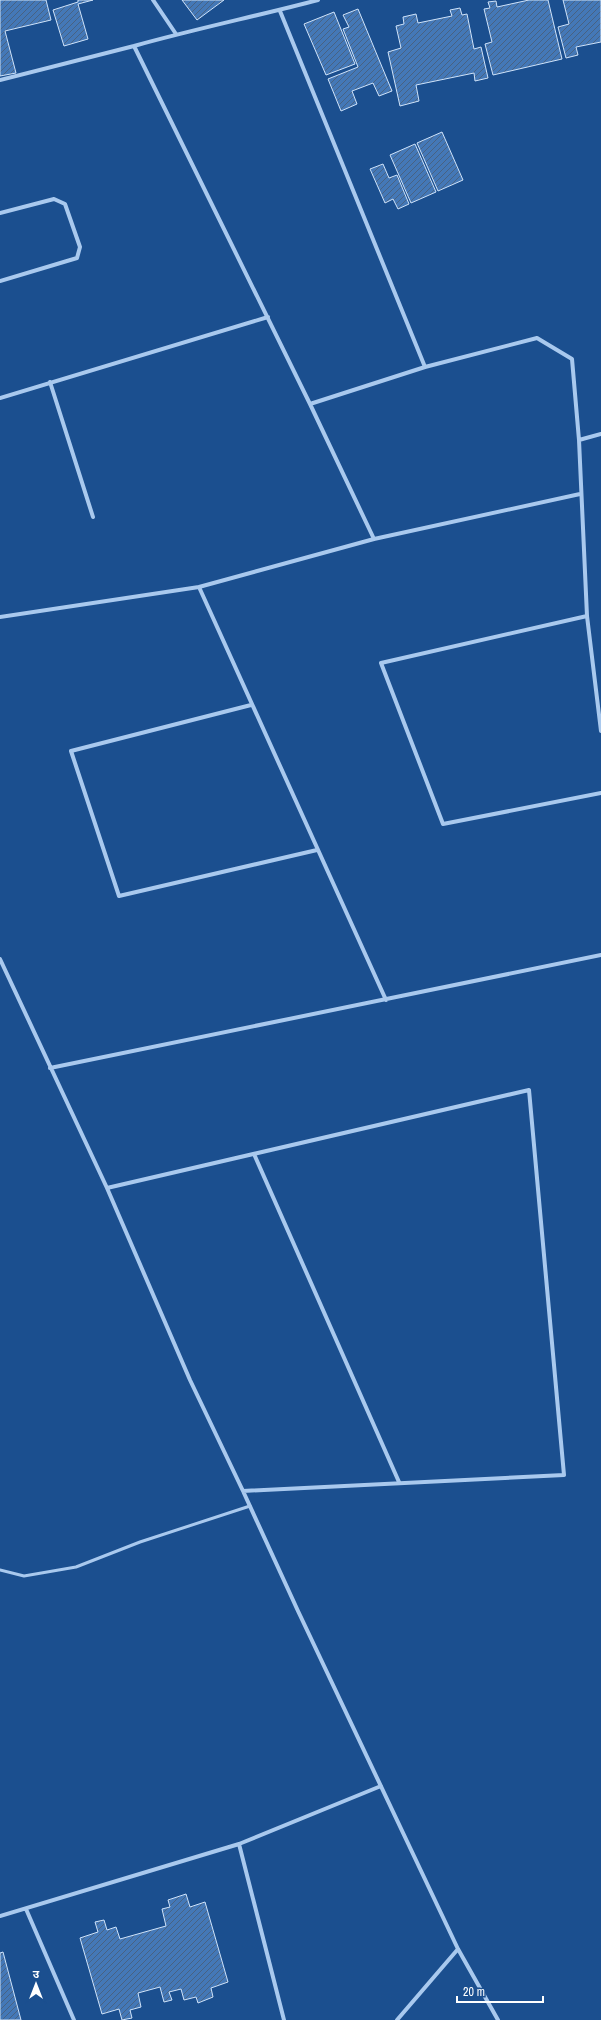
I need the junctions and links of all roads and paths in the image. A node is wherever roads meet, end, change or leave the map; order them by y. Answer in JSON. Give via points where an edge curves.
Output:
{"nodes":[{"id":1,"x":153,"y":0,"type":"edge"},
{"id":2,"x":317,"y":0,"type":"edge"},
{"id":3,"x":280,"y":11,"type":"junction"},
{"id":4,"x":176,"y":34,"type":"junction"},
{"id":5,"x":134,"y":46,"type":"junction"},
{"id":6,"x":0,"y":80,"type":"edge"},
{"id":7,"x":0,"y":213,"type":"edge"},
{"id":8,"x":0,"y":281,"type":"edge"},
{"id":9,"x":268,"y":317,"type":"junction"},
{"id":10,"x":425,"y":367,"type":"junction"},
{"id":11,"x":50,"y":382,"type":"junction"},
{"id":12,"x":0,"y":398,"type":"edge"},
{"id":13,"x":310,"y":404,"type":"junction"},
{"id":14,"x":601,"y":434,"type":"edge"},
{"id":15,"x":579,"y":440,"type":"junction"},
{"id":16,"x":580,"y":494,"type":"junction"},
{"id":17,"x":93,"y":517,"type":"dead end"},
{"id":18,"x":374,"y":539,"type":"junction"},
{"id":19,"x":199,"y":587,"type":"junction"},
{"id":20,"x":588,"y":616,"type":"junction"},
{"id":21,"x":0,"y":617,"type":"edge"},
{"id":22,"x":251,"y":705,"type":"junction"},
{"id":23,"x":601,"y":731,"type":"edge"},
{"id":24,"x":601,"y":793,"type":"edge"},
{"id":25,"x":317,"y":850,"type":"junction"},
{"id":26,"x":601,"y":955,"type":"edge"},
{"id":27,"x":0,"y":959,"type":"edge"},
{"id":28,"x":386,"y":1000,"type":"junction"},
{"id":29,"x":50,"y":1068,"type":"junction"},
{"id":30,"x":254,"y":1154,"type":"junction"},
{"id":31,"x":107,"y":1188,"type":"junction"},
{"id":32,"x":399,"y":1482,"type":"junction"},
{"id":33,"x":243,"y":1491,"type":"junction"},
{"id":34,"x":250,"y":1506,"type":"junction"},
{"id":35,"x":0,"y":1570,"type":"edge"},
{"id":36,"x":381,"y":1786,"type":"junction"},
{"id":37,"x":239,"y":1844,"type":"junction"},
{"id":38,"x":26,"y":1909,"type":"junction"},
{"id":39,"x":0,"y":1916,"type":"edge"},
{"id":40,"x":458,"y":1949,"type":"junction"},
{"id":41,"x":74,"y":2020,"type":"edge"},
{"id":42,"x":284,"y":2020,"type":"edge"},
{"id":43,"x":396,"y":2020,"type":"edge"},
{"id":44,"x":498,"y":2020,"type":"edge"}],
"edges":[{"from":1,"to":4,"type":"street"},
{"from":2,"to":3,"type":"street"},
{"from":3,"to":4,"type":"street"},
{"from":3,"to":10,"type":"street"},
{"from":4,"to":5,"type":"street"},
{"from":5,"to":6,"type":"street"},
{"from":5,"to":9,"type":"street"},
{"from":7,"to":8,"type":"street","via":[[54,199],[60,200],[65,204],[80,247],[77,258]]},
{"from":9,"to":11,"type":"street"},
{"from":9,"to":13,"type":"street"},
{"from":10,"to":13,"type":"street"},
{"from":10,"to":15,"type":"street","via":[[537,338],[572,358]]},
{"from":11,"to":12,"type":"street"},
{"from":11,"to":17,"type":"street"},
{"from":13,"to":18,"type":"street"},
{"from":14,"to":15,"type":"street"},
{"from":15,"to":16,"type":"street"},
{"from":16,"to":18,"type":"street"},
{"from":16,"to":20,"type":"street"},
{"from":18,"to":19,"type":"street"},
{"from":19,"to":21,"type":"street"},
{"from":19,"to":22,"type":"street"},
{"from":20,"to":23,"type":"street"},
{"from":20,"to":24,"type":"street","via":[[381,663],[443,824]]},
{"from":22,"to":25,"type":"street"},
{"from":22,"to":25,"type":"street","via":[[71,751],[119,896]]},
{"from":25,"to":28,"type":"street"},
{"from":26,"to":28,"type":"street"},
{"from":27,"to":29,"type":"street"},
{"from":28,"to":29,"type":"street"},
{"from":29,"to":31,"type":"street"},
{"from":30,"to":31,"type":"street"},
{"from":30,"to":32,"type":"street"},
{"from":30,"to":32,"type":"street","via":[[529,1090],[564,1474]]},
{"from":31,"to":33,"type":"street","via":[[190,1380]]},
{"from":32,"to":33,"type":"street"},
{"from":33,"to":34,"type":"street"},
{"from":34,"to":35,"type":"lane","via":[[140,1542],[76,1567],[24,1576]]},
{"from":34,"to":36,"type":"street"},
{"from":36,"to":37,"type":"street"},
{"from":36,"to":40,"type":"street"},
{"from":37,"to":38,"type":"street"},
{"from":37,"to":42,"type":"street"},
{"from":38,"to":39,"type":"street"},
{"from":38,"to":41,"type":"street"},
{"from":40,"to":43,"type":"street"},
{"from":40,"to":44,"type":"street"}]}
